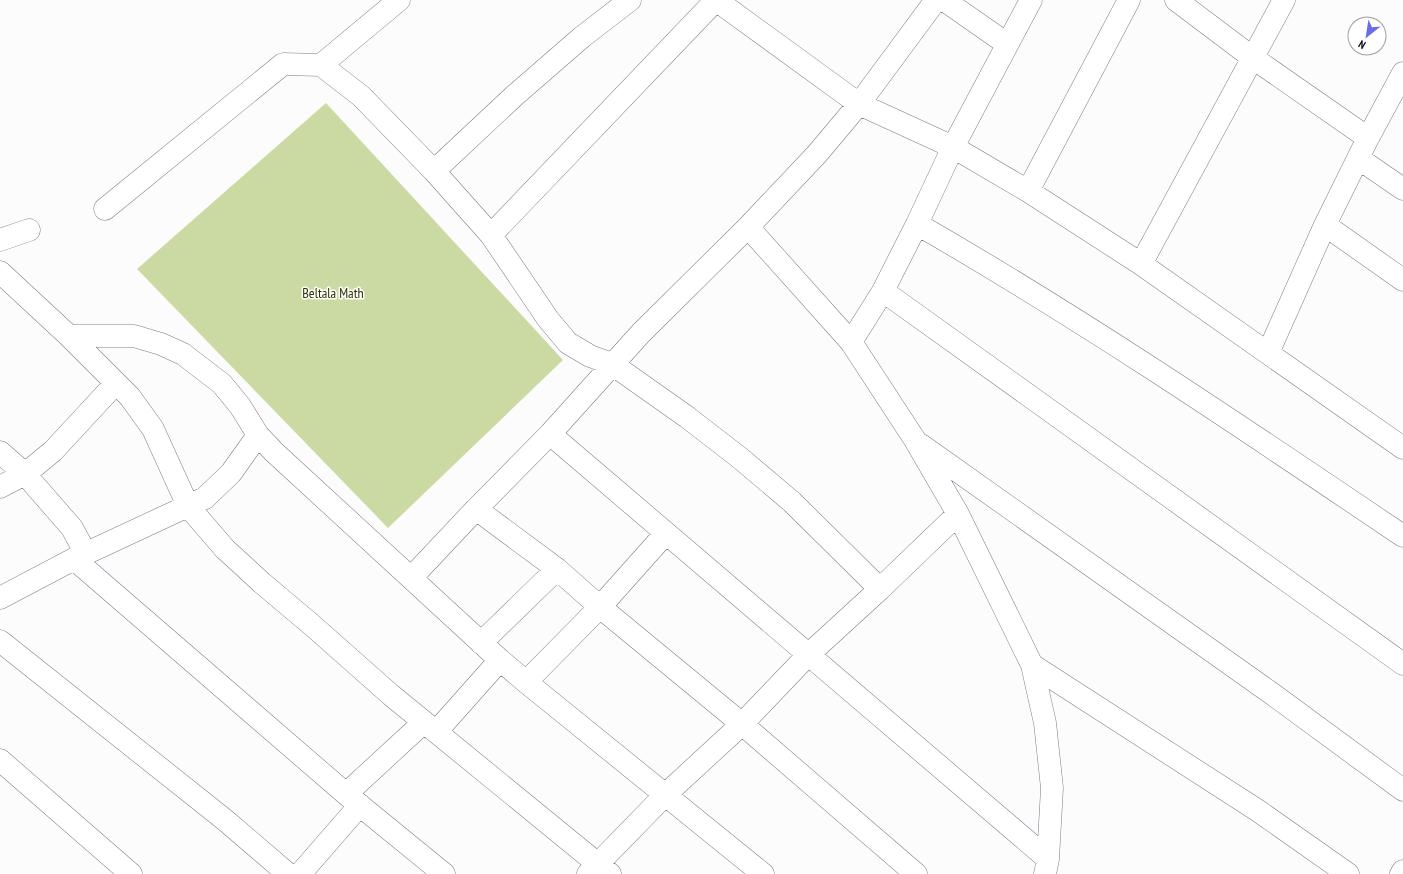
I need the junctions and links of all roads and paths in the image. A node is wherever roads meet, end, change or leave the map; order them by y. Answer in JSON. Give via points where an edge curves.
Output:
{"nodes":[{"id":1,"x":399,"y":0,"type":"edge"},
{"id":2,"x":630,"y":0,"type":"edge"},
{"id":3,"x":716,"y":0,"type":"edge"},
{"id":4,"x":936,"y":0,"type":"edge"},
{"id":5,"x":944,"y":0,"type":"edge"},
{"id":6,"x":1031,"y":0,"type":"edge"},
{"id":7,"x":1129,"y":0,"type":"edge"},
{"id":8,"x":1176,"y":0,"type":"edge"},
{"id":9,"x":1284,"y":0,"type":"edge"},
{"id":10,"x":1007,"y":44,"type":"junction"},
{"id":11,"x":1253,"y":58,"type":"junction"},
{"id":12,"x":321,"y":65,"type":"junction"},
{"id":13,"x":1403,"y":73,"type":"edge"},
{"id":14,"x":859,"y":104,"type":"junction"},
{"id":15,"x":1368,"y":138,"type":"junction"},
{"id":16,"x":953,"y":147,"type":"junction"},
{"id":17,"x":1358,"y":158,"type":"junction"},
{"id":18,"x":434,"y":171,"type":"junction"},
{"id":19,"x":1403,"y":189,"type":"edge"},
{"id":20,"x":1028,"y":191,"type":"junction"},
{"id":21,"x":105,"y":209,"type":"dead end"},
{"id":22,"x":917,"y":224,"type":"junction"},
{"id":23,"x":1325,"y":225,"type":"junction"},
{"id":24,"x":748,"y":227,"type":"junction"},
{"id":25,"x":29,"y":230,"type":"dead end"},
{"id":26,"x":491,"y":235,"type":"junction"},
{"id":27,"x":0,"y":240,"type":"edge"},
{"id":28,"x":1141,"y":264,"type":"junction"},
{"id":29,"x":0,"y":272,"type":"edge"},
{"id":30,"x":1403,"y":280,"type":"edge"},
{"id":31,"x":883,"y":291,"type":"junction"},
{"id":32,"x":69,"y":336,"type":"junction"},
{"id":33,"x":851,"y":342,"type":"junction"},
{"id":34,"x":1268,"y":353,"type":"junction"},
{"id":35,"x":612,"y":364,"type":"junction"},
{"id":36,"x":116,"y":384,"type":"junction"},
{"id":37,"x":550,"y":434,"type":"junction"},
{"id":38,"x":258,"y":435,"type":"junction"},
{"id":39,"x":915,"y":440,"type":"junction"},
{"id":40,"x":1403,"y":448,"type":"edge"},
{"id":41,"x":0,"y":452,"type":"edge"},
{"id":42,"x":25,"y":474,"type":"junction"},
{"id":43,"x":0,"y":487,"type":"edge"},
{"id":44,"x":188,"y":506,"type":"junction"},
{"id":45,"x":476,"y":509,"type":"junction"},
{"id":46,"x":958,"y":514,"type":"junction"},
{"id":47,"x":666,"y":533,"type":"junction"},
{"id":48,"x":1403,"y":536,"type":"edge"},
{"id":49,"x":80,"y":557,"type":"junction"},
{"id":50,"x":557,"y":569,"type":"junction"},
{"id":51,"x":412,"y":577,"type":"junction"},
{"id":52,"x":880,"y":589,"type":"junction"},
{"id":53,"x":0,"y":598,"type":"edge"},
{"id":54,"x":600,"y":607,"type":"junction"},
{"id":55,"x":0,"y":641,"type":"edge"},
{"id":56,"x":481,"y":643,"type":"junction"},
{"id":57,"x":808,"y":654,"type":"junction"},
{"id":58,"x":500,"y":660,"type":"junction"},
{"id":59,"x":1403,"y":664,"type":"edge"},
{"id":60,"x":1032,"y":665,"type":"junction"},
{"id":61,"x":526,"y":682,"type":"junction"},
{"id":62,"x":742,"y":724,"type":"junction"},
{"id":63,"x":430,"y":727,"type":"junction"},
{"id":64,"x":0,"y":760,"type":"edge"},
{"id":65,"x":1403,"y":790,"type":"edge"},
{"id":66,"x":665,"y":795,"type":"junction"},
{"id":67,"x":353,"y":800,"type":"junction"},
{"id":68,"x":1046,"y":866,"type":"edge"},
{"id":69,"x":599,"y":871,"type":"edge"},
{"id":70,"x":1403,"y":871,"type":"edge"},
{"id":71,"x":131,"y":874,"type":"edge"},
{"id":72,"x":288,"y":874,"type":"edge"},
{"id":73,"x":300,"y":874,"type":"edge"},
{"id":74,"x":444,"y":874,"type":"edge"},
{"id":75,"x":763,"y":874,"type":"edge"},
{"id":76,"x":916,"y":874,"type":"edge"},
{"id":77,"x":1348,"y":874,"type":"edge"},
{"id":78,"x":1401,"y":874,"type":"edge"}],
"edges":[{"from":1,"to":12,"type":"street"},
{"from":2,"to":18,"type":"street","via":[[582,37],[513,97]]},
{"from":3,"to":14,"type":"street"},
{"from":3,"to":26,"type":"street"},
{"from":4,"to":14,"type":"street"},
{"from":5,"to":10,"type":"street"},
{"from":6,"to":10,"type":"street"},
{"from":7,"to":20,"type":"street"},
{"from":8,"to":11,"type":"street"},
{"from":9,"to":11,"type":"street"},
{"from":10,"to":16,"type":"street"},
{"from":11,"to":15,"type":"street"},
{"from":11,"to":28,"type":"street"},
{"from":12,"to":18,"type":"street","via":[[361,96]]},
{"from":12,"to":21,"type":"street","via":[[283,64]]},
{"from":13,"to":15,"type":"street"},
{"from":14,"to":16,"type":"street"},
{"from":14,"to":24,"type":"street","via":[[817,154]]},
{"from":15,"to":17,"type":"street"},
{"from":16,"to":20,"type":"street"},
{"from":16,"to":22,"type":"street"},
{"from":17,"to":19,"type":"street"},
{"from":17,"to":23,"type":"street"},
{"from":18,"to":26,"type":"street"},
{"from":20,"to":28,"type":"street"},
{"from":22,"to":31,"type":"street"},
{"from":22,"to":48,"type":"street","via":[[1122,348]]},
{"from":23,"to":30,"type":"street"},
{"from":23,"to":34,"type":"street"},
{"from":24,"to":33,"type":"street"},
{"from":24,"to":35,"type":"street"},
{"from":25,"to":27,"type":"street"},
{"from":26,"to":35,"type":"street","via":[[548,319],[568,343],[590,356]]},
{"from":28,"to":34,"type":"street"},
{"from":29,"to":32,"type":"street"},
{"from":31,"to":33,"type":"street"},
{"from":31,"to":59,"type":"street"},
{"from":32,"to":36,"type":"street"},
{"from":32,"to":38,"type":"street","via":[[134,336],[183,354],[222,384],[240,406]]},
{"from":33,"to":39,"type":"street"},
{"from":34,"to":40,"type":"street"},
{"from":35,"to":37,"type":"street"},
{"from":35,"to":52,"type":"street","via":[[740,458],[792,502]]},
{"from":36,"to":42,"type":"street","via":[[58,446]]},
{"from":36,"to":44,"type":"street","via":[[130,397],[153,429]]},
{"from":37,"to":45,"type":"street"},
{"from":37,"to":47,"type":"street"},
{"from":38,"to":44,"type":"street","via":[[218,487],[205,498]]},
{"from":38,"to":51,"type":"street"},
{"from":39,"to":46,"type":"street"},
{"from":39,"to":65,"type":"street"},
{"from":41,"to":42,"type":"street"},
{"from":42,"to":43,"type":"street"},
{"from":42,"to":49,"type":"street","via":[[72,528]]},
{"from":44,"to":49,"type":"street"},
{"from":44,"to":63,"type":"street","via":[[224,549],[262,584]]},
{"from":45,"to":50,"type":"street"},
{"from":45,"to":51,"type":"street"},
{"from":46,"to":52,"type":"street"},
{"from":46,"to":60,"type":"street"},
{"from":47,"to":54,"type":"street"},
{"from":47,"to":57,"type":"street"},
{"from":49,"to":53,"type":"street"},
{"from":49,"to":67,"type":"street"},
{"from":50,"to":54,"type":"street"},
{"from":50,"to":56,"type":"street"},
{"from":51,"to":56,"type":"street"},
{"from":52,"to":57,"type":"street"},
{"from":54,"to":61,"type":"street"},
{"from":54,"to":62,"type":"street"},
{"from":55,"to":72,"type":"street","via":[[225,820]]},
{"from":56,"to":58,"type":"street"},
{"from":57,"to":62,"type":"street"},
{"from":57,"to":68,"type":"street"},
{"from":58,"to":61,"type":"street"},
{"from":58,"to":63,"type":"street"},
{"from":60,"to":68,"type":"street","via":[[1045,723],[1052,788]]},
{"from":60,"to":77,"type":"street","via":[[1257,810]]},
{"from":61,"to":66,"type":"street"},
{"from":62,"to":66,"type":"street"},
{"from":62,"to":76,"type":"street"},
{"from":63,"to":67,"type":"street"},
{"from":63,"to":69,"type":"street"},
{"from":64,"to":71,"type":"street"},
{"from":66,"to":69,"type":"street"},
{"from":66,"to":75,"type":"street"},
{"from":67,"to":73,"type":"street"},
{"from":67,"to":74,"type":"street"},
{"from":70,"to":78,"type":"street"}]}
